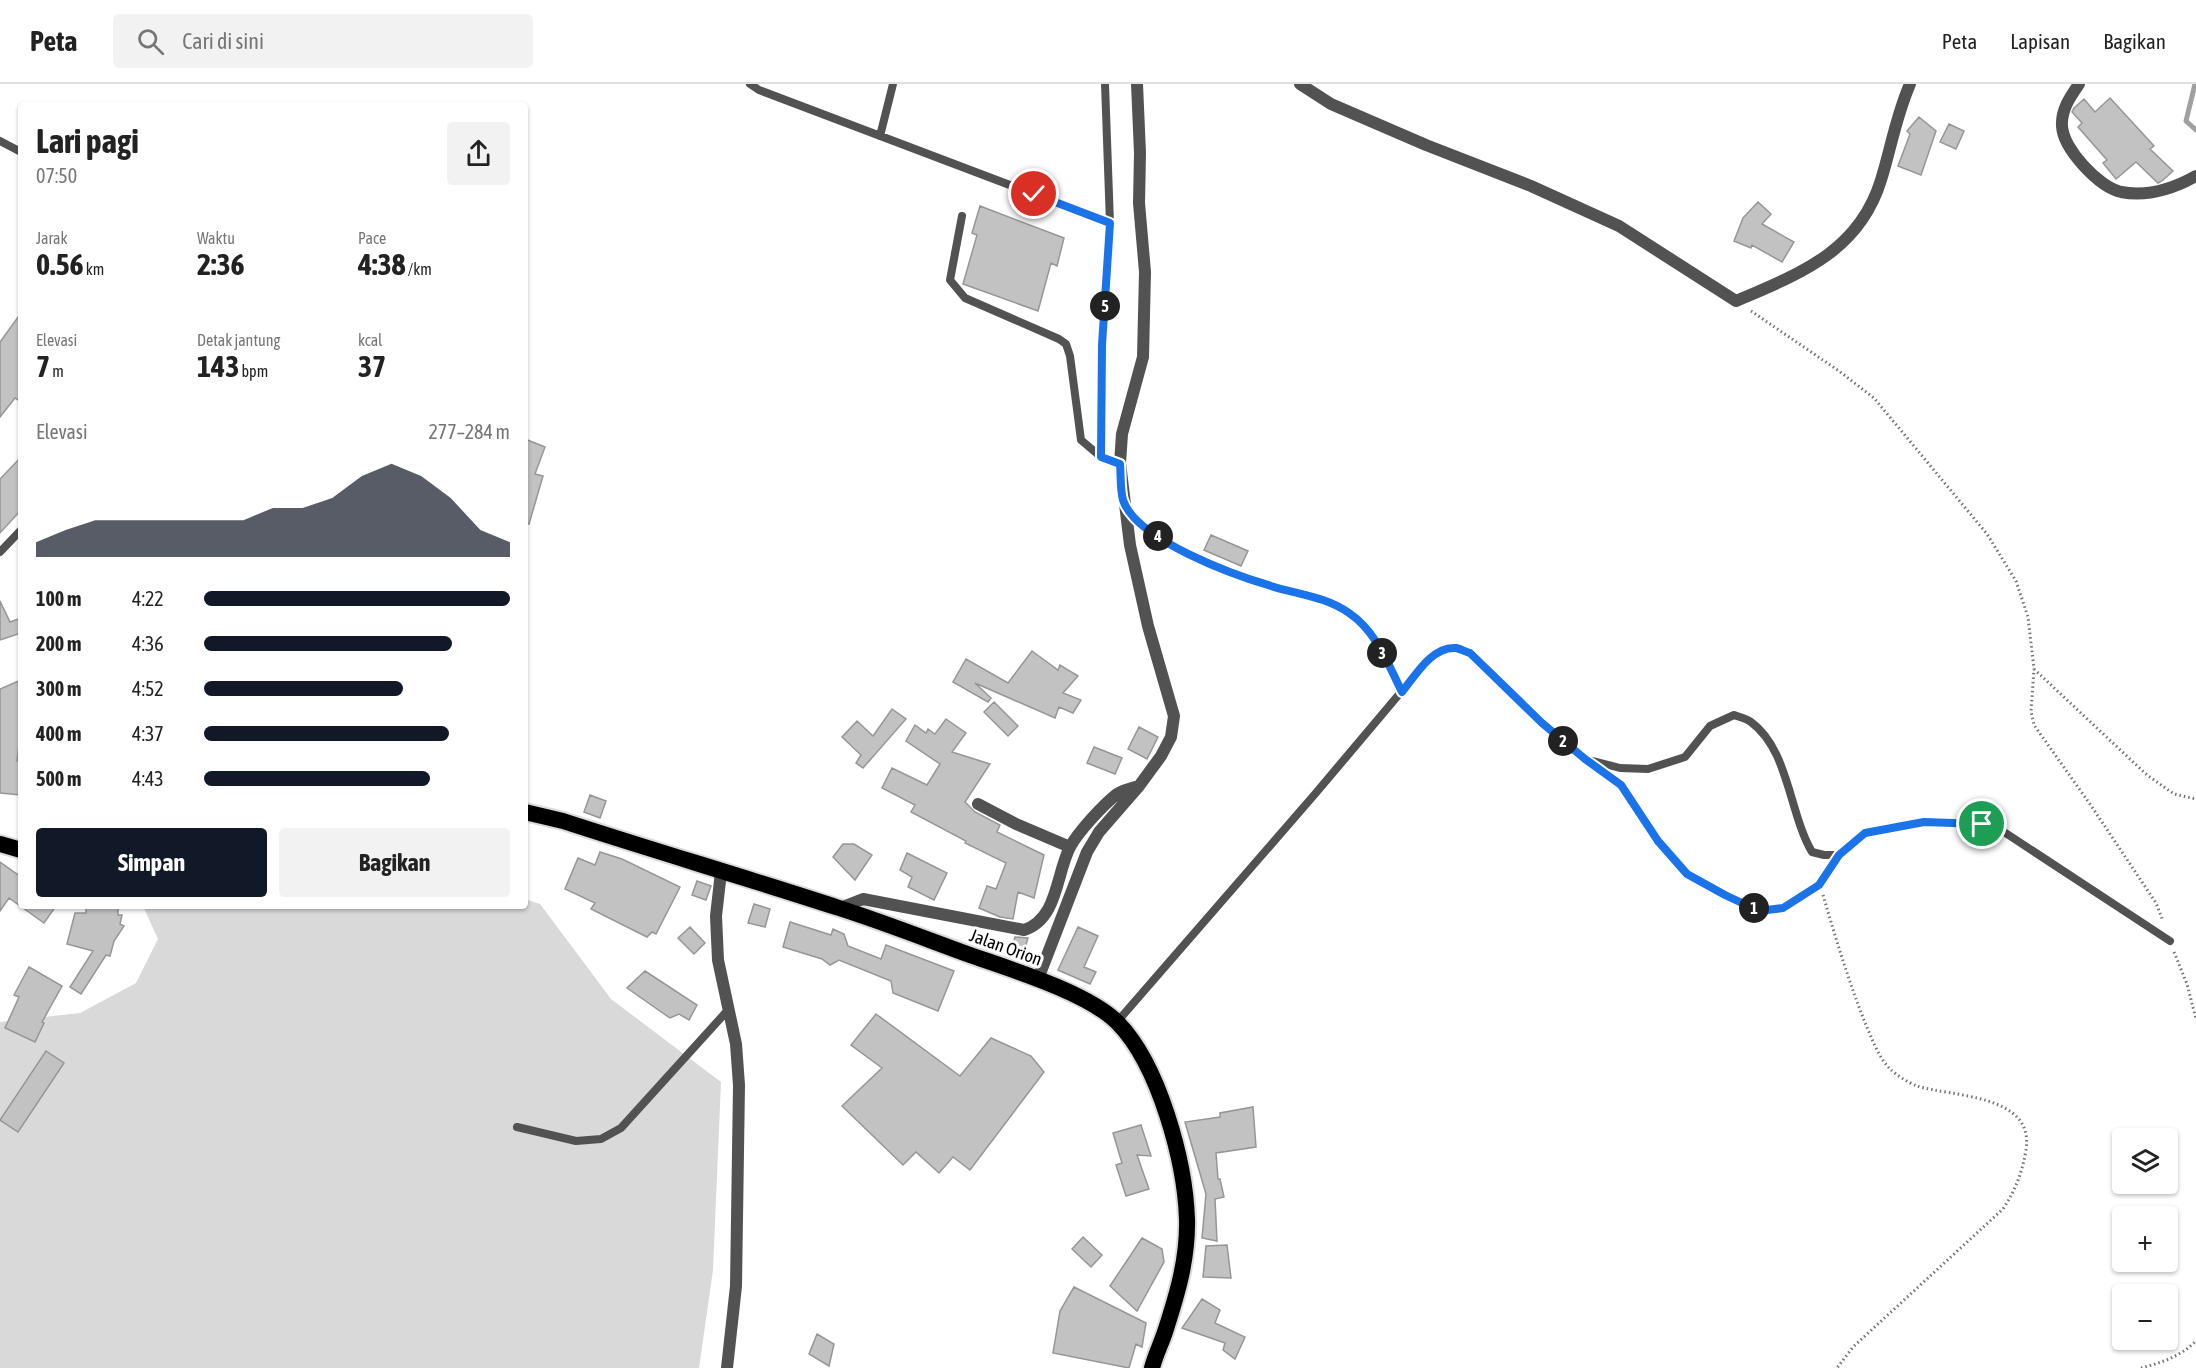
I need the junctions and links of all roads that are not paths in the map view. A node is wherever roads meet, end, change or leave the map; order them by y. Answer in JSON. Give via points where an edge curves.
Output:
{"nodes":[{"id":1,"x":750,"y":84,"type":"edge"},
{"id":2,"x":893,"y":84,"type":"edge"},
{"id":3,"x":1105,"y":84,"type":"edge"},
{"id":4,"x":1137,"y":84,"type":"edge"},
{"id":5,"x":1300,"y":84,"type":"edge"},
{"id":6,"x":1910,"y":84,"type":"edge"},
{"id":7,"x":2079,"y":84,"type":"edge"},
{"id":8,"x":880,"y":135,"type":"junction"},
{"id":9,"x":0,"y":141,"type":"edge"},
{"id":10,"x":18,"y":150,"type":"edge"},
{"id":11,"x":2196,"y":176,"type":"edge"},
{"id":12,"x":962,"y":216,"type":"dead end"},
{"id":13,"x":1110,"y":223,"type":"junction"},
{"id":14,"x":1101,"y":457,"type":"junction"},
{"id":15,"x":1120,"y":464,"type":"junction"},
{"id":16,"x":1123,"y":501,"type":"junction"},
{"id":17,"x":18,"y":533,"type":"edge"},
{"id":18,"x":0,"y":552,"type":"edge"},
{"id":19,"x":1402,"y":692,"type":"junction"},
{"id":20,"x":1585,"y":759,"type":"junction"},
{"id":21,"x":1139,"y":786,"type":"junction"},
{"id":22,"x":978,"y":804,"type":"dead end"},
{"id":23,"x":528,"y":813,"type":"edge"},
{"id":24,"x":0,"y":844,"type":"edge"},
{"id":25,"x":1070,"y":847,"type":"junction"},
{"id":26,"x":18,"y":849,"type":"edge"},
{"id":27,"x":1839,"y":855,"type":"junction"},
{"id":28,"x":722,"y":872,"type":"junction"},
{"id":29,"x":840,"y":908,"type":"junction"},
{"id":30,"x":2170,"y":941,"type":"road end"},
{"id":31,"x":1038,"y":979,"type":"junction"},
{"id":32,"x":728,"y":1010,"type":"junction"},
{"id":33,"x":1117,"y":1022,"type":"junction"},
{"id":34,"x":517,"y":1127,"type":"dead end"},
{"id":35,"x":727,"y":1368,"type":"edge"},
{"id":36,"x":1152,"y":1368,"type":"edge"}],
"edges":[{"from":1,"to":8,"type":"lane"},
{"from":2,"to":8,"type":"lane"},
{"from":3,"to":13,"type":"lane"},
{"from":4,"to":15,"type":"street","via":[[1139,203],[1145,272],[1143,357],[1122,434]]},
{"from":5,"to":6,"type":"street","via":[[1331,104],[1619,226],[1736,301],[1829,256],[1851,235],[1878,190],[1899,108]]},
{"from":7,"to":11,"type":"street","via":[[2063,113],[2062,128],[2071,148],[2104,184],[2120,191],[2143,193],[2167,190]]},
{"from":8,"to":13,"type":"lane"},
{"from":9,"to":10,"type":"lane"},
{"from":12,"to":14,"type":"lane","via":[[950,280],[965,298],[1065,344],[1081,440]]},
{"from":13,"to":14,"type":"lane","via":[[1102,345]]},
{"from":14,"to":15,"type":"lane"},
{"from":15,"to":16,"type":"street"},
{"from":16,"to":19,"type":"lane","via":[[1140,524],[1194,557],[1238,576],[1325,600],[1349,613],[1371,633]]},
{"from":16,"to":21,"type":"street","via":[[1148,626],[1174,716],[1171,737]]},
{"from":17,"to":18,"type":"lane"},
{"from":19,"to":20,"type":"lane","via":[[1438,653],[1455,648],[1470,653]]},
{"from":19,"to":33,"type":"lane"},
{"from":20,"to":27,"type":"lane","via":[[1621,785],[1658,841],[1687,874],[1759,911],[1783,908],[1819,885]]},
{"from":20,"to":27,"type":"lane","via":[[1620,768],[1648,769],[1685,758],[1710,726],[1734,715],[1750,721],[1772,744],[1812,852]]},
{"from":21,"to":25,"type":"street","via":[[1116,795]]},
{"from":21,"to":31,"type":"street","via":[[1087,852]]},
{"from":22,"to":25,"type":"street"},
{"from":23,"to":28,"type":"highway","name":"Jalan Orion"},
{"from":24,"to":26,"type":"highway"},
{"from":25,"to":29,"type":"street","via":[[1043,919],[1024,930],[864,899]]},
{"from":27,"to":30,"type":"lane","via":[[1865,833],[1890,827],[1924,822],[1982,824],[2019,840]]},
{"from":28,"to":29,"type":"highway","name":"Jalan Orion"},
{"from":28,"to":32,"type":"street","via":[[716,916],[718,960]]},
{"from":29,"to":31,"type":"highway","name":"Jalan Orion"},
{"from":31,"to":33,"type":"highway","name":"Jalan Orion","via":[[1086,1001]]},
{"from":32,"to":34,"type":"lane","via":[[621,1128],[601,1139],[576,1141]]},
{"from":32,"to":35,"type":"street","via":[[739,1085],[736,1286]]},
{"from":33,"to":36,"type":"highway","name":"Jalan Orion","via":[[1138,1050],[1160,1093],[1185,1200],[1185,1261]]}]}
